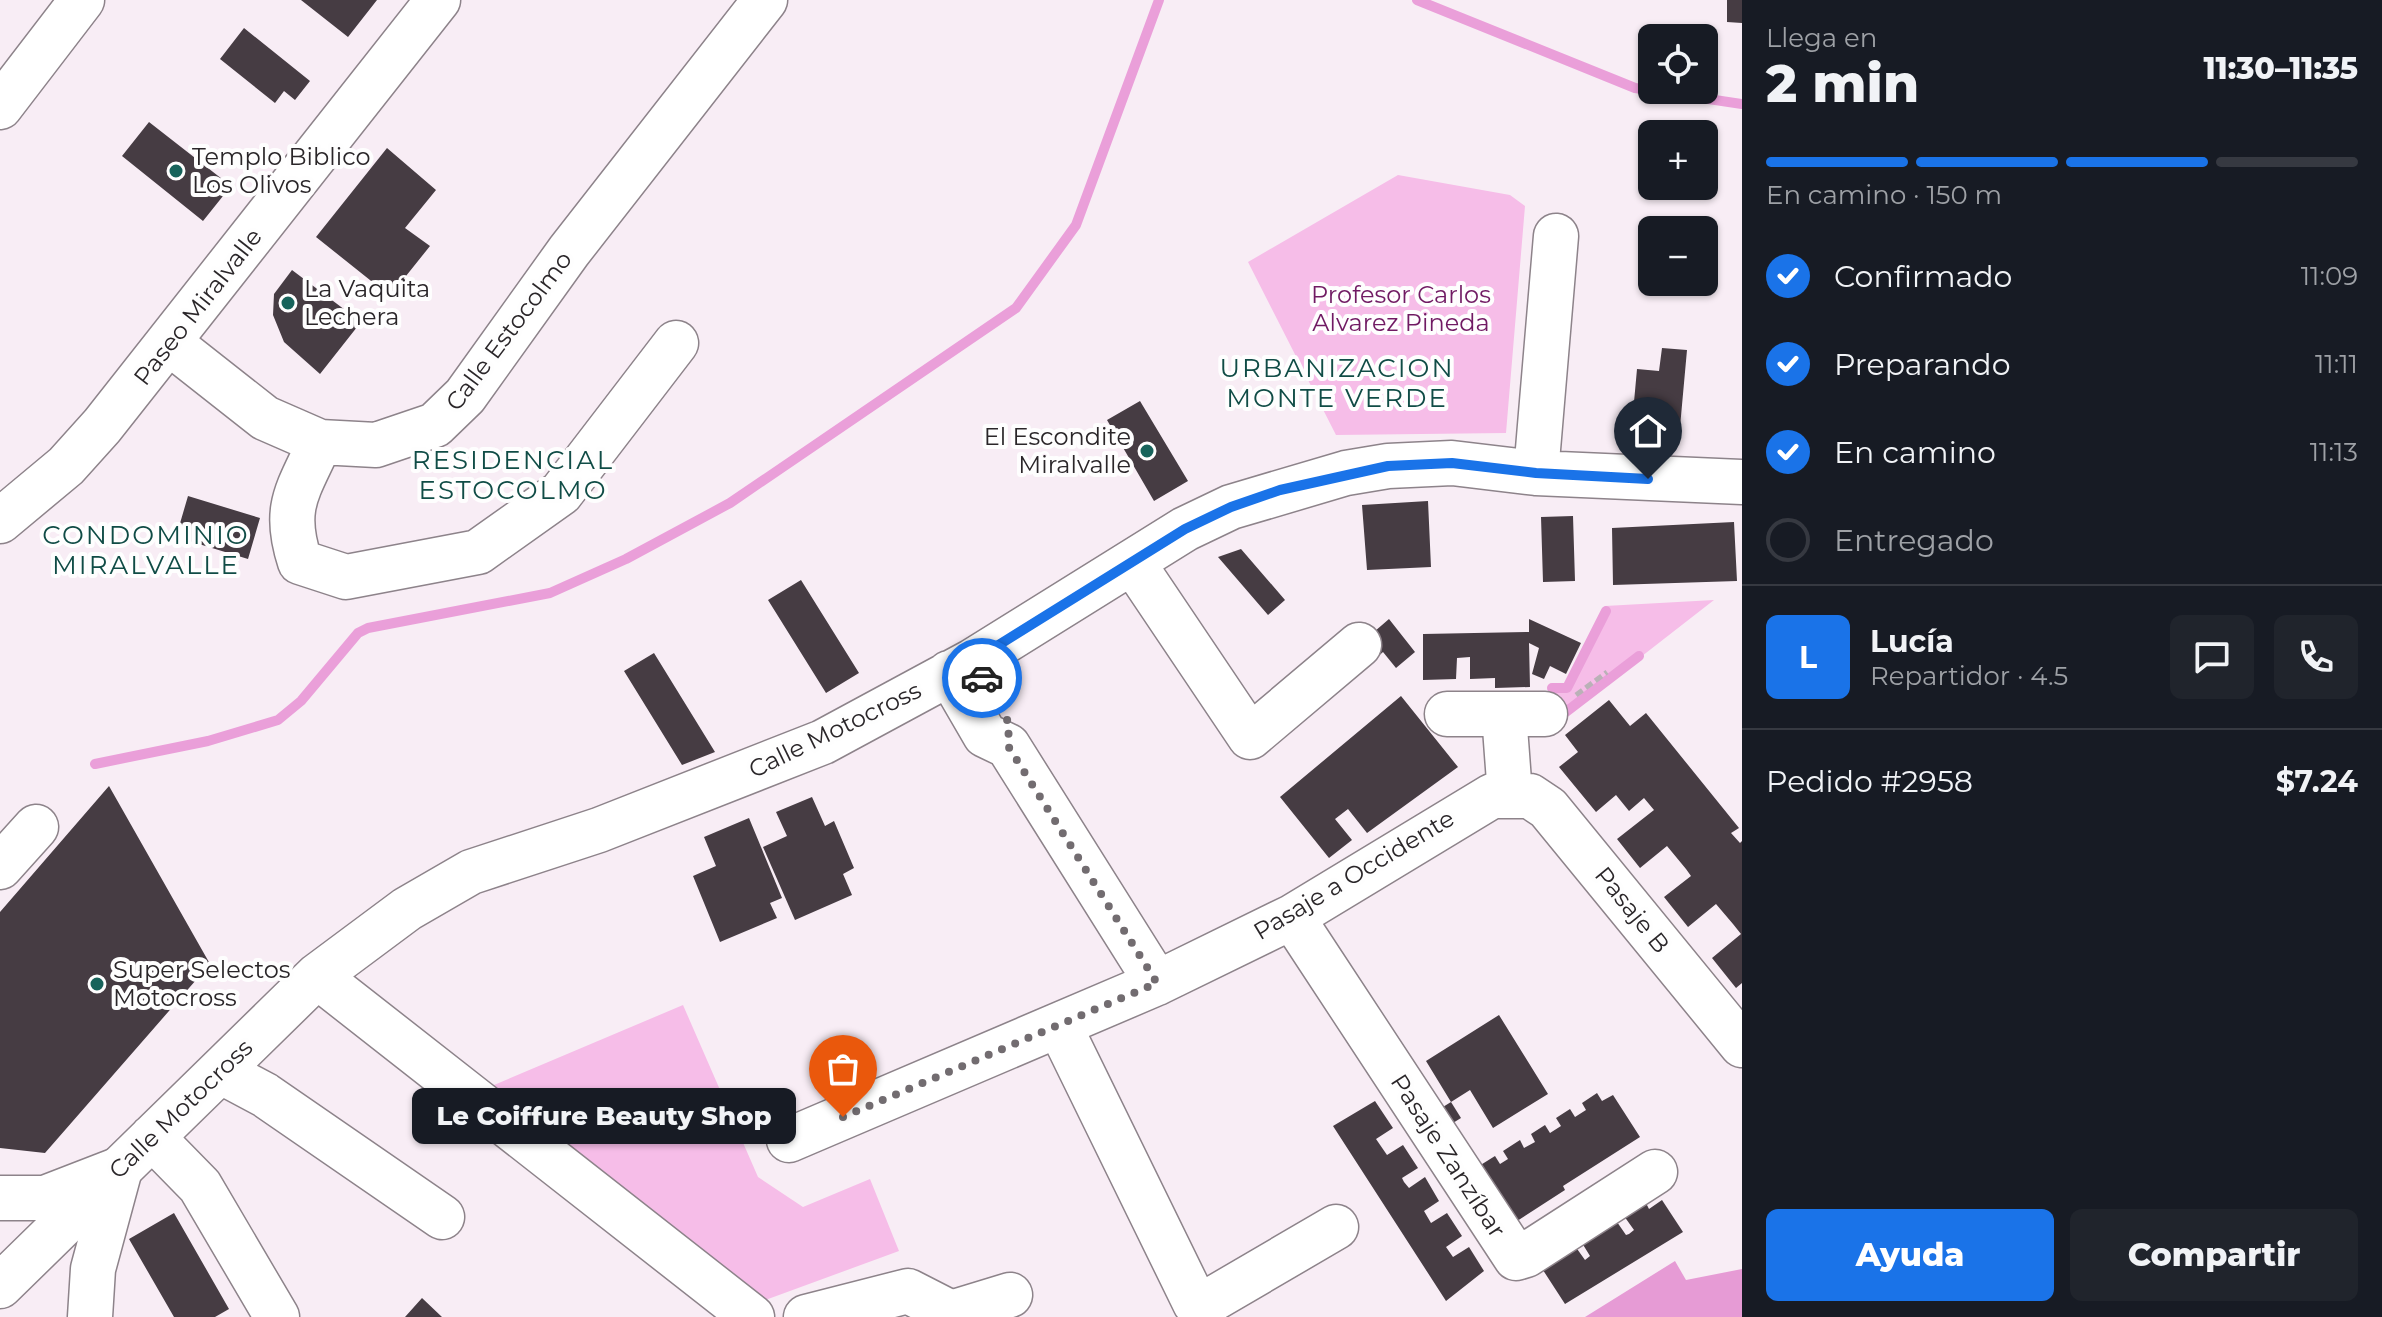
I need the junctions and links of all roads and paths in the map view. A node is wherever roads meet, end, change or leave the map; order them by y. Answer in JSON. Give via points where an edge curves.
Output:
{"nodes":[{"id":1,"x":82,"y":0,"type":"edge"},
{"id":2,"x":438,"y":0,"type":"edge"},
{"id":3,"x":765,"y":0,"type":"edge"},
{"id":4,"x":0,"y":107,"type":"edge"},
{"id":5,"x":1556,"y":236,"type":"dead end"},
{"id":6,"x":676,"y":343,"type":"dead end"},
{"id":7,"x":171,"y":344,"type":"junction"},
{"id":8,"x":320,"y":442,"type":"junction"},
{"id":9,"x":1536,"y":473,"type":"junction"},
{"id":10,"x":1742,"y":482,"type":"edge"},
{"id":11,"x":8,"y":502,"type":"edge"},
{"id":12,"x":1133,"y":563,"type":"junction"},
{"id":13,"x":1359,"y":645,"type":"dead end"},
{"id":14,"x":961,"y":667,"type":"junction"},
{"id":15,"x":1607,"y":672,"type":"dead end"},
{"id":16,"x":1537,"y":709,"type":"junction"},
{"id":17,"x":1447,"y":714,"type":"dead end"},
{"id":18,"x":1510,"y":795,"type":"junction"},
{"id":19,"x":36,"y":827,"type":"dead end"},
{"id":20,"x":0,"y":867,"type":"edge"},
{"id":21,"x":1292,"y":917,"type":"junction"},
{"id":22,"x":317,"y":976,"type":"junction"},
{"id":23,"x":1157,"y":983,"type":"junction"},
{"id":24,"x":1059,"y":1025,"type":"junction"},
{"id":25,"x":1742,"y":1045,"type":"edge"},
{"id":26,"x":220,"y":1071,"type":"junction"},
{"id":27,"x":152,"y":1137,"type":"junction"},
{"id":28,"x":789,"y":1140,"type":"dead end"},
{"id":29,"x":120,"y":1169,"type":"junction"},
{"id":30,"x":1655,"y":1172,"type":"dead end"},
{"id":31,"x":0,"y":1198,"type":"edge"},
{"id":32,"x":442,"y":1217,"type":"dead end"},
{"id":33,"x":1336,"y":1227,"type":"dead end"},
{"id":34,"x":0,"y":1286,"type":"edge"},
{"id":35,"x":1010,"y":1295,"type":"dead end"},
{"id":36,"x":90,"y":1317,"type":"edge"},
{"id":37,"x":277,"y":1317,"type":"edge"},
{"id":38,"x":752,"y":1317,"type":"edge"},
{"id":39,"x":806,"y":1317,"type":"edge"}],
"edges":[{"from":1,"to":4,"type":"main road"},
{"from":2,"to":7,"type":"main road","name":"Paseo Miralvalle"},
{"from":3,"to":8,"type":"main road","name":"Calle Estocolmo","via":[[452,411],[435,425],[395,441],[354,446]]},
{"from":5,"to":9,"type":"main road"},
{"from":6,"to":8,"type":"main road","via":[[561,493],[478,552],[346,577],[300,562],[290,532],[294,499]]},
{"from":7,"to":8,"type":"main road","name":"Calle Estocolmo","via":[[265,418]]},
{"from":7,"to":11,"type":"main road","name":"Paseo Miralvalle","via":[[66,466]]},
{"from":9,"to":10,"type":"main road","name":"Calle Motocross"},
{"from":9,"to":12,"type":"main road","name":"Calle Motocross","via":[[1452,463],[1346,473],[1231,507]]},
{"from":12,"to":13,"type":"main road","via":[[1250,737]]},
{"from":12,"to":14,"type":"main road","name":"Calle Motocross"},
{"from":14,"to":22,"type":"main road","name":"Calle Motocross","via":[[773,765],[471,872],[407,909]]},
{"from":14,"to":23,"type":"main road","via":[[985,735],[1008,746]]},
{"from":15,"to":16,"type":"path","via":[[1573,697]]},
{"from":16,"to":17,"type":"main road"},
{"from":16,"to":18,"type":"main road"},
{"from":18,"to":21,"type":"main road","name":"Pasaje a Occidente","via":[[1473,804]]},
{"from":18,"to":25,"type":"main road","name":"Pasaje B","via":[[1530,796],[1548,808]]},
{"from":19,"to":20,"type":"main road"},
{"from":21,"to":23,"type":"main road","name":"Pasaje a Occidente"},
{"from":21,"to":30,"type":"main road","name":"Pasaje Zanzíbar","via":[[1516,1258]]},
{"from":22,"to":26,"type":"main road","name":"Calle Motocross"},
{"from":22,"to":38,"type":"main road"},
{"from":23,"to":24,"type":"main road","name":"Pasaje a Occidente"},
{"from":24,"to":28,"type":"main road","name":"Pasaje a Occidente"},
{"from":24,"to":33,"type":"main road","via":[[1195,1303],[1206,1303]]},
{"from":26,"to":27,"type":"main road","name":"Calle Motocross"},
{"from":26,"to":32,"type":"main road","via":[[265,1095]]},
{"from":27,"to":29,"type":"main road","name":"Calle Motocross"},
{"from":27,"to":37,"type":"main road","via":[[205,1193]]},
{"from":29,"to":31,"type":"main road","via":[[45,1198]]},
{"from":29,"to":34,"type":"main road","name":"Calle Motocross"},
{"from":29,"to":36,"type":"main road","via":[[93,1269]]},
{"from":35,"to":39,"type":"main road","via":[[951,1313],[908,1291]]}]}
